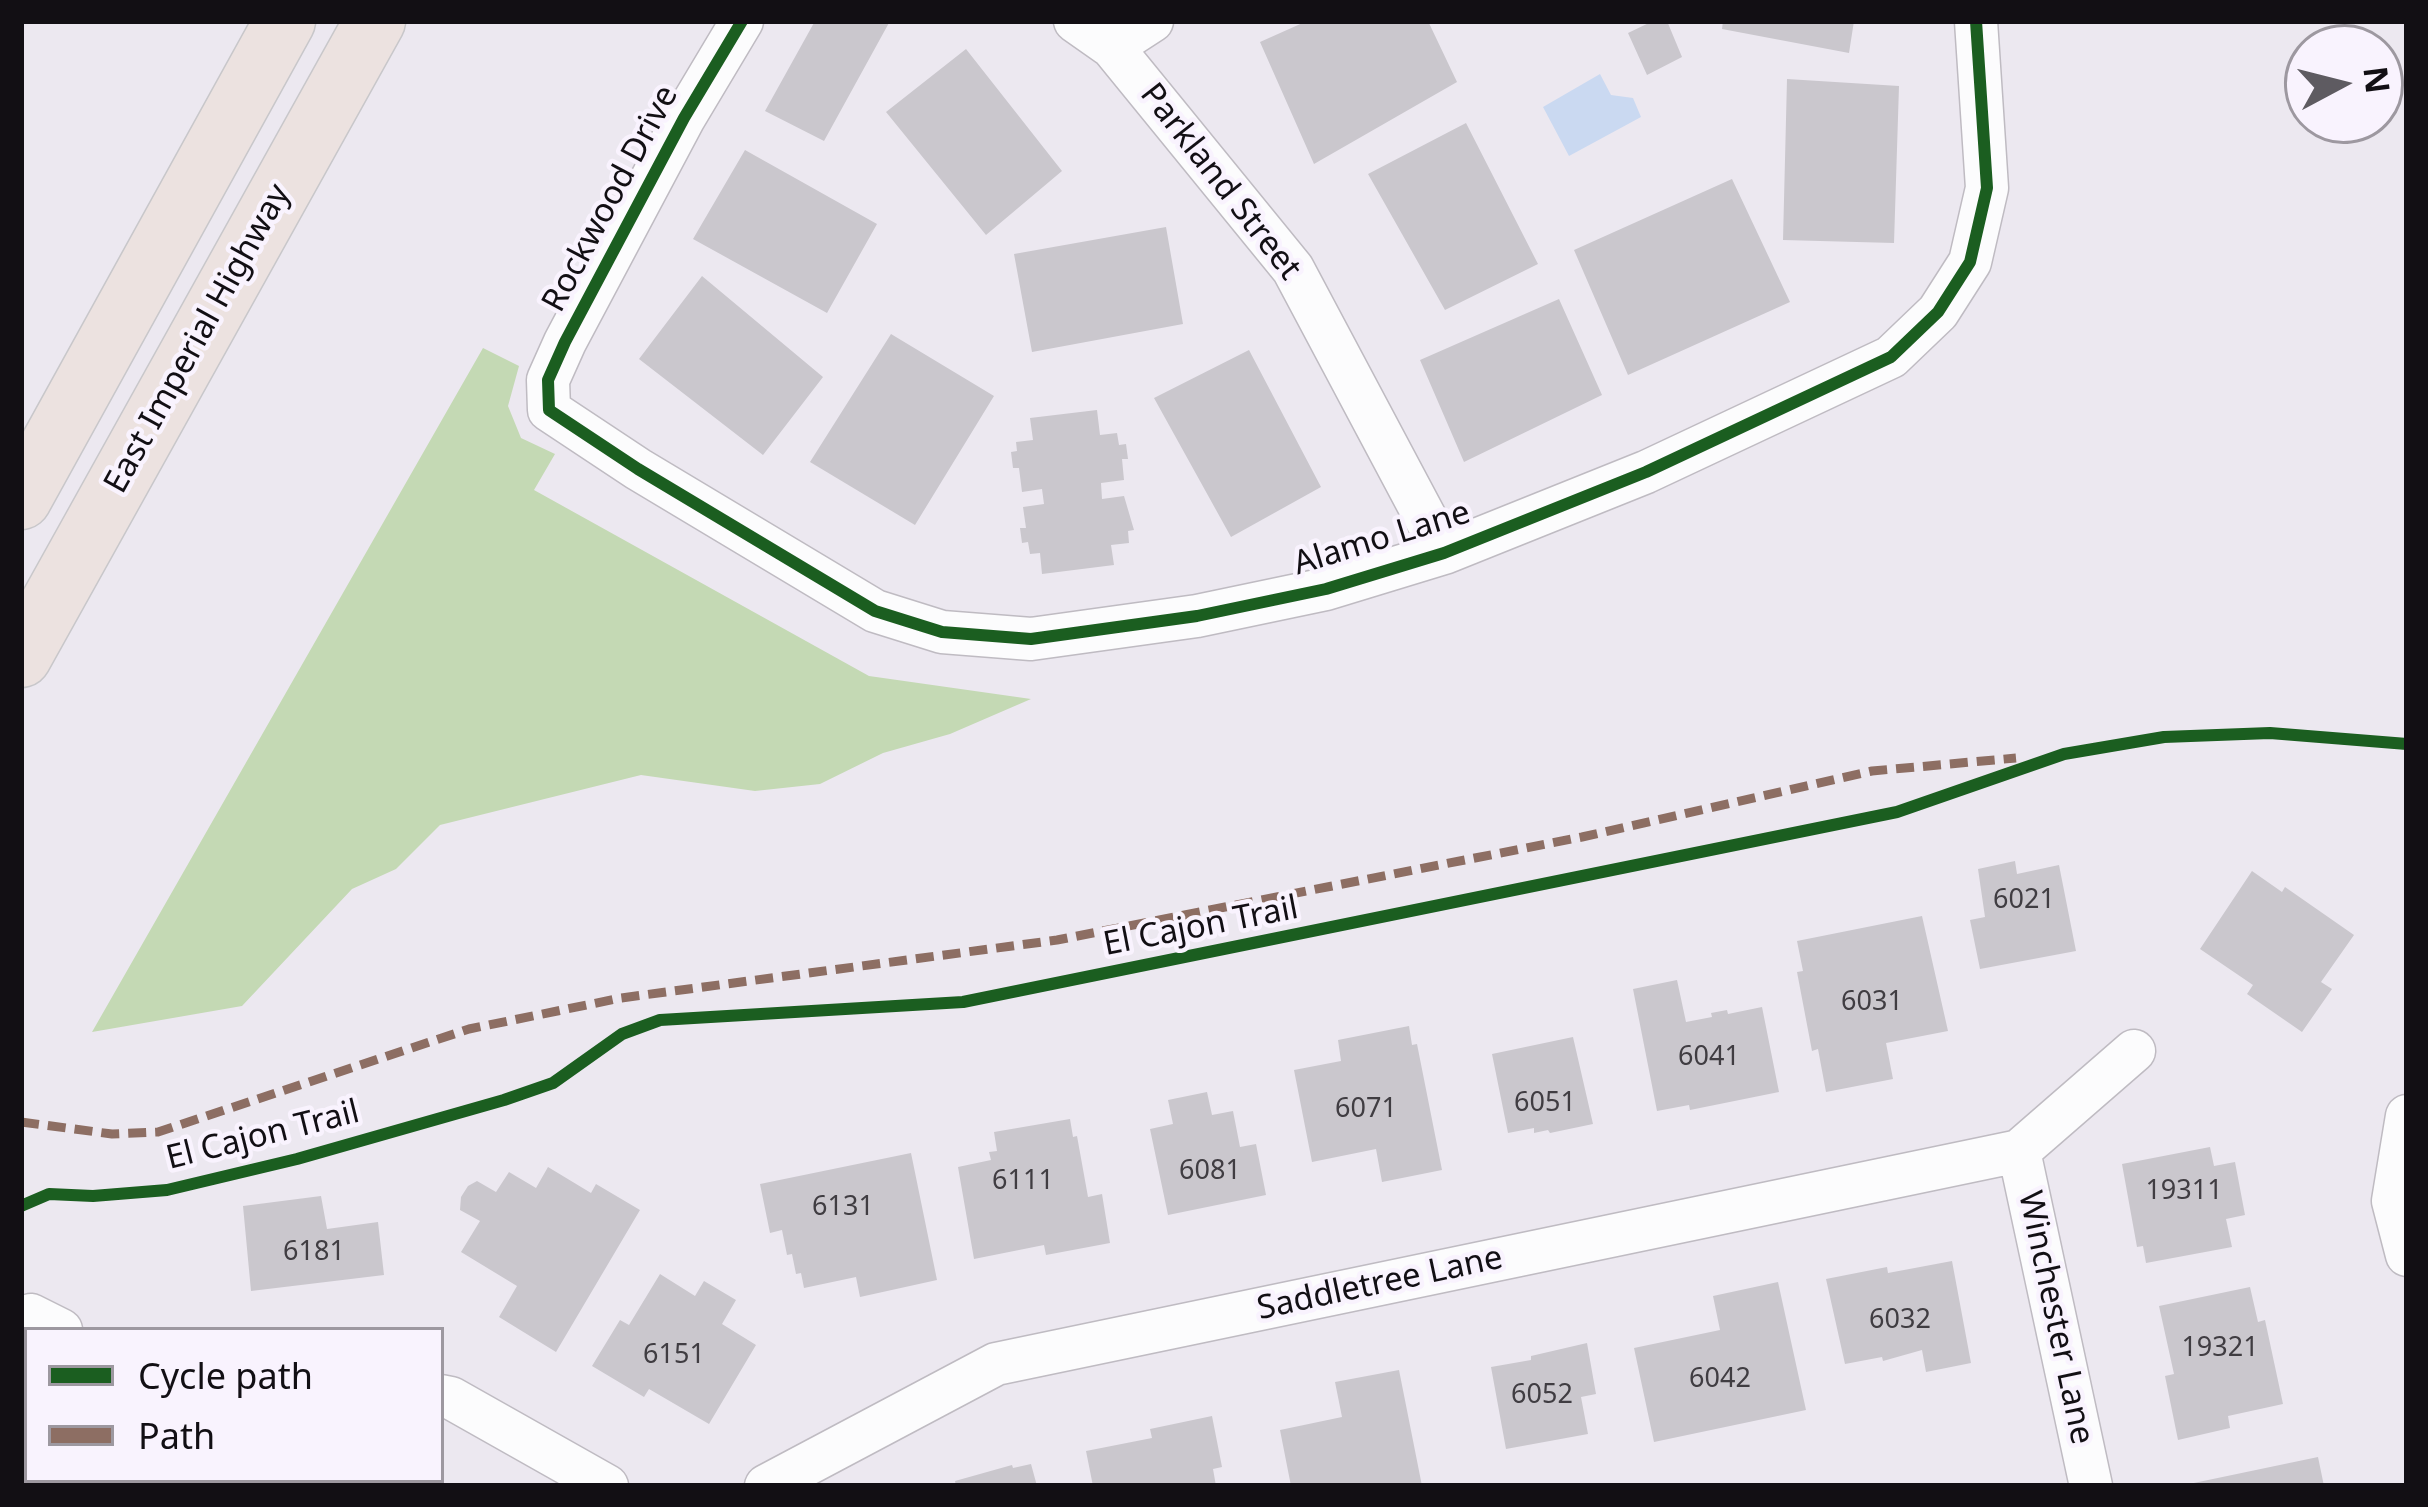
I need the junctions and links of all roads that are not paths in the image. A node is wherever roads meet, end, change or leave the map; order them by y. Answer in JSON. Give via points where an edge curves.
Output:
{"nodes":[{"id":1,"x":274,"y":21,"type":"edge"},
{"id":2,"x":285,"y":21,"type":"edge"},
{"id":3,"x":375,"y":21,"type":"edge"},
{"id":4,"x":396,"y":21,"type":"edge"},
{"id":5,"x":742,"y":21,"type":"edge"},
{"id":6,"x":1075,"y":21,"type":"edge"},
{"id":7,"x":1152,"y":21,"type":"edge"},
{"id":8,"x":1976,"y":21,"type":"edge"},
{"id":9,"x":1112,"y":47,"type":"junction"},
{"id":10,"x":213,"y":148,"type":"junction"},
{"id":11,"x":292,"y":170,"type":"junction"},
{"id":12,"x":549,"y":410,"type":"joint"},
{"id":13,"x":21,"y":499,"type":"edge"},
{"id":14,"x":1444,"y":553,"type":"junction"},
{"id":15,"x":21,"y":657,"type":"edge"},
{"id":16,"x":2134,"y":1052,"type":"dead end"},
{"id":17,"x":2407,"y":1116,"type":"edge"},
{"id":18,"x":2018,"y":1151,"type":"junction"},
{"id":19,"x":2407,"y":1255,"type":"edge"},
{"id":20,"x":444,"y":1396,"type":"edge"},
{"id":21,"x":607,"y":1486,"type":"edge"},
{"id":22,"x":766,"y":1486,"type":"edge"},
{"id":23,"x":2091,"y":1486,"type":"edge"}],
"edges":[{"from":1,"to":10,"type":"highway"},
{"from":2,"to":10,"type":"highway"},
{"from":3,"to":11,"type":"highway","name":"East Imperial Highway"},
{"from":4,"to":11,"type":"highway"},
{"from":5,"to":12,"type":"street","name":"Rockwood Drive","via":[[565,342],[548,380]]},
{"from":6,"to":9,"type":"street","name":"Parkland Street"},
{"from":7,"to":9,"type":"street"},
{"from":8,"to":14,"type":"street","name":"Alamo Lane","via":[[1987,188],[1970,262],[1938,312],[1891,357],[1646,472]]},
{"from":9,"to":14,"type":"street","name":"Parkland Street","via":[[1293,269]]},
{"from":10,"to":13,"type":"highway"},
{"from":11,"to":15,"type":"highway","name":"East Imperial Highway"},
{"from":12,"to":14,"type":"street","name":"Alamo Lane","via":[[875,611],[942,632],[1031,639],[1197,616]]},
{"from":16,"to":18,"type":"street"},
{"from":17,"to":19,"type":"street","via":[[2392,1201]]},
{"from":18,"to":22,"type":"street","name":"Saddletree Lane","via":[[996,1364]]},
{"from":18,"to":23,"type":"street","name":"Winchester Lane"},
{"from":20,"to":21,"type":"street"}]}
